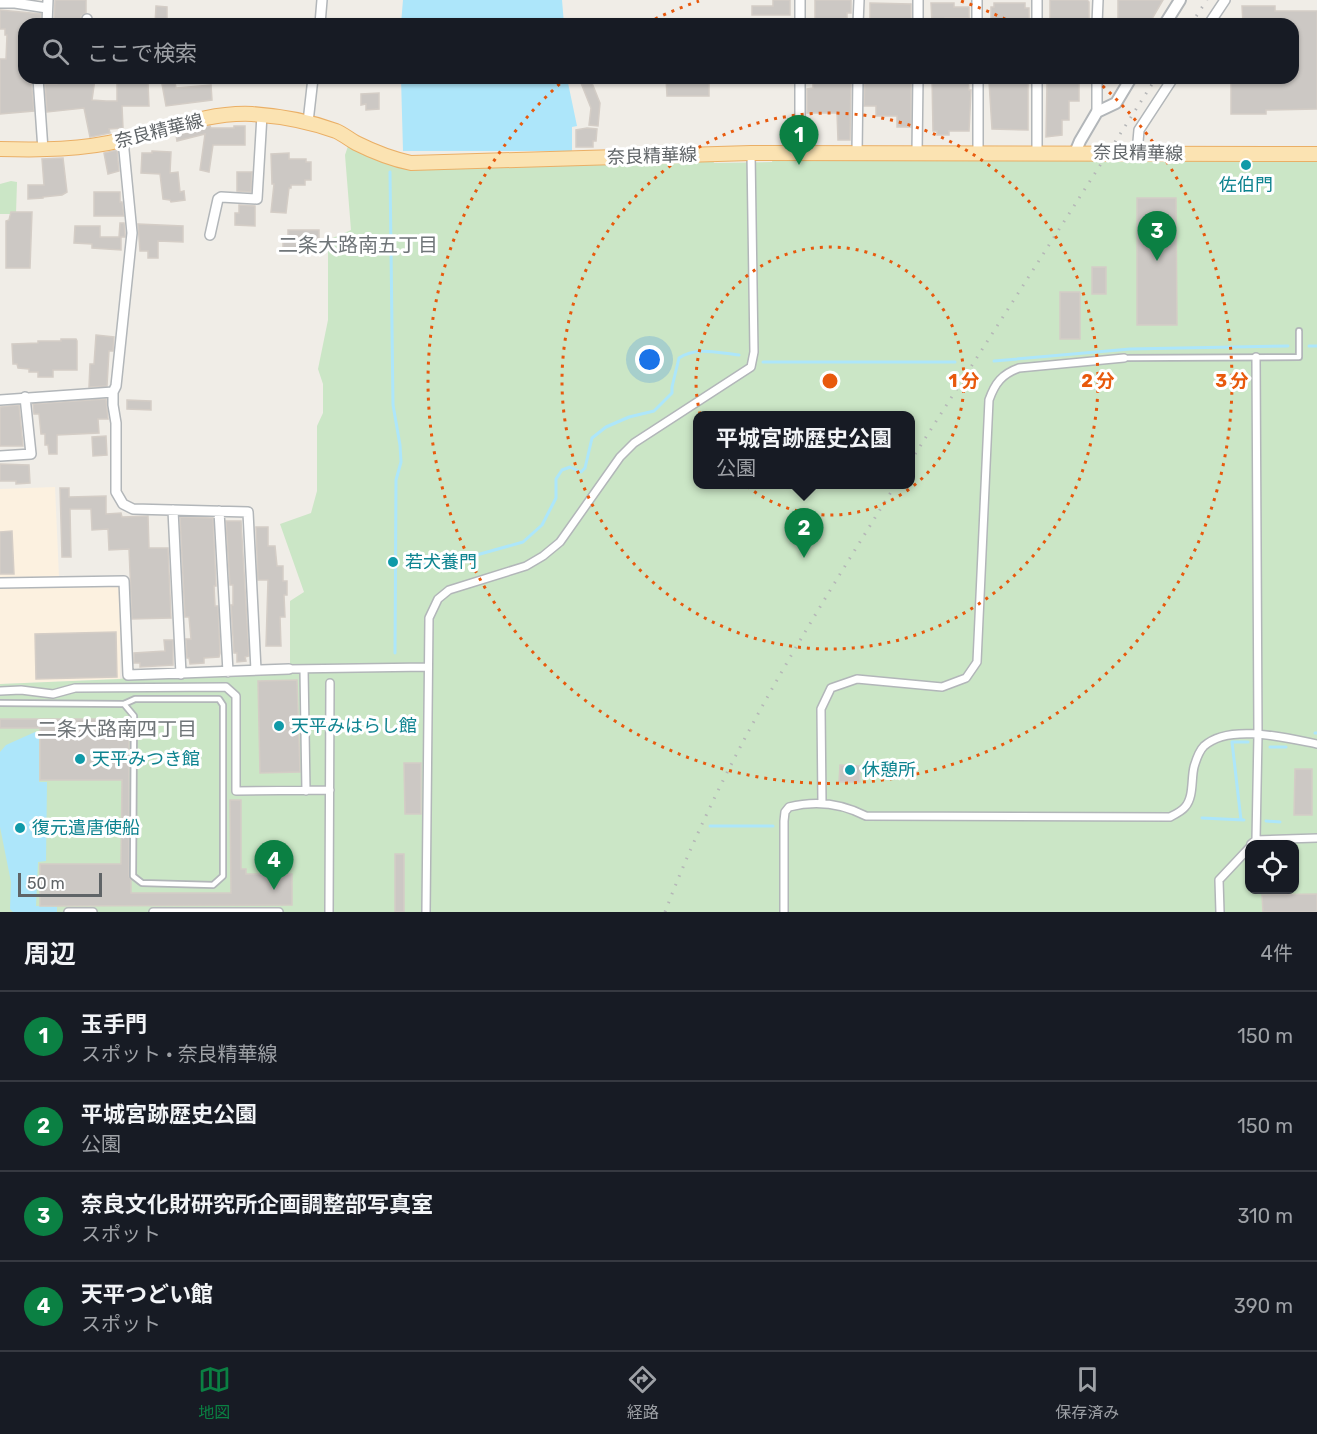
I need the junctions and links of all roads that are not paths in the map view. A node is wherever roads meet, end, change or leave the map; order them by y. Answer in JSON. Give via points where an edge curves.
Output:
{"nodes":[{"id":1,"x":322,"y":0,"type":"edge"},
{"id":2,"x":800,"y":0,"type":"edge"},
{"id":3,"x":859,"y":0,"type":"edge"},
{"id":4,"x":918,"y":0,"type":"edge"},
{"id":5,"x":977,"y":0,"type":"edge"},
{"id":6,"x":1037,"y":0,"type":"edge"},
{"id":7,"x":1098,"y":0,"type":"edge"},
{"id":8,"x":1180,"y":0,"type":"edge"},
{"id":9,"x":1225,"y":0,"type":"edge"},
{"id":10,"x":0,"y":3,"type":"edge"},
{"id":11,"x":48,"y":4,"type":"edge"},
{"id":12,"x":320,"y":18,"type":"edge"},
{"id":13,"x":800,"y":18,"type":"edge"},
{"id":14,"x":858,"y":18,"type":"edge"},
{"id":15,"x":918,"y":18,"type":"edge"},
{"id":16,"x":977,"y":18,"type":"edge"},
{"id":17,"x":1037,"y":18,"type":"edge"},
{"id":18,"x":1097,"y":18,"type":"edge"},
{"id":19,"x":1169,"y":18,"type":"edge"},
{"id":20,"x":1213,"y":18,"type":"edge"},
{"id":21,"x":38,"y":84,"type":"edge"},
{"id":22,"x":312,"y":84,"type":"edge"},
{"id":23,"x":800,"y":84,"type":"edge"},
{"id":24,"x":858,"y":84,"type":"edge"},
{"id":25,"x":918,"y":84,"type":"edge"},
{"id":26,"x":978,"y":84,"type":"edge"},
{"id":27,"x":1037,"y":84,"type":"edge"},
{"id":28,"x":1097,"y":84,"type":"edge"},
{"id":29,"x":1127,"y":84,"type":"edge"},
{"id":30,"x":1169,"y":84,"type":"edge"},
{"id":31,"x":1096,"y":112,"type":"junction"},
{"id":32,"x":262,"y":115,"type":"junction"},
{"id":33,"x":308,"y":122,"type":"junction"},
{"id":34,"x":123,"y":140,"type":"junction"},
{"id":35,"x":0,"y":149,"type":"edge"},
{"id":36,"x":43,"y":150,"type":"junction"},
{"id":37,"x":917,"y":152,"type":"junction"},
{"id":38,"x":751,"y":153,"type":"junction"},
{"id":39,"x":800,"y":153,"type":"junction"},
{"id":40,"x":857,"y":153,"type":"junction"},
{"id":41,"x":978,"y":153,"type":"junction"},
{"id":42,"x":1037,"y":153,"type":"junction"},
{"id":43,"x":1075,"y":153,"type":"junction"},
{"id":44,"x":1137,"y":153,"type":"junction"},
{"id":45,"x":1317,"y":154,"type":"edge"},
{"id":46,"x":210,"y":235,"type":"dead end"},
{"id":47,"x":1299,"y":331,"type":"dead end"},
{"id":48,"x":1256,"y":357,"type":"junction"},
{"id":49,"x":1124,"y":358,"type":"joint"},
{"id":50,"x":113,"y":392,"type":"junction"},
{"id":51,"x":25,"y":397,"type":"junction"},
{"id":52,"x":0,"y":400,"type":"edge"},
{"id":53,"x":0,"y":456,"type":"edge"},
{"id":54,"x":173,"y":510,"type":"junction"},
{"id":55,"x":219,"y":512,"type":"junction"},
{"id":56,"x":0,"y":584,"type":"edge"},
{"id":57,"x":428,"y":667,"type":"junction"},
{"id":58,"x":289,"y":669,"type":"joint"},
{"id":59,"x":304,"y":669,"type":"junction"},
{"id":60,"x":256,"y":670,"type":"junction"},
{"id":61,"x":228,"y":672,"type":"junction"},
{"id":62,"x":181,"y":674,"type":"junction"},
{"id":63,"x":330,"y":683,"type":"dead end"},
{"id":64,"x":0,"y":692,"type":"edge"},
{"id":65,"x":0,"y":704,"type":"edge"},
{"id":66,"x":124,"y":704,"type":"junction"},
{"id":67,"x":1258,"y":735,"type":"junction"},
{"id":68,"x":1317,"y":744,"type":"edge"},
{"id":69,"x":306,"y":790,"type":"junction"},
{"id":70,"x":330,"y":790,"type":"junction"},
{"id":71,"x":822,"y":802,"type":"junction"},
{"id":72,"x":1317,"y":838,"type":"edge"},
{"id":73,"x":1252,"y":840,"type":"edge"},
{"id":74,"x":1295,"y":840,"type":"edge"},
{"id":75,"x":1245,"y":852,"type":"edge"},
{"id":76,"x":68,"y":912,"type":"edge"},
{"id":77,"x":93,"y":912,"type":"edge"},
{"id":78,"x":153,"y":912,"type":"edge"},
{"id":79,"x":227,"y":912,"type":"edge"},
{"id":80,"x":279,"y":912,"type":"edge"},
{"id":81,"x":329,"y":912,"type":"edge"},
{"id":82,"x":426,"y":912,"type":"edge"},
{"id":83,"x":784,"y":912,"type":"edge"},
{"id":84,"x":1220,"y":912,"type":"edge"}],
"edges":[{"from":1,"to":12,"type":"street"},
{"from":2,"to":13,"type":"street"},
{"from":3,"to":14,"type":"street"},
{"from":4,"to":15,"type":"street"},
{"from":5,"to":16,"type":"street"},
{"from":6,"to":17,"type":"street"},
{"from":7,"to":18,"type":"street"},
{"from":8,"to":19,"type":"street"},
{"from":9,"to":20,"type":"street"},
{"from":10,"to":11,"type":"street"},
{"from":21,"to":36,"type":"street"},
{"from":22,"to":33,"type":"street"},
{"from":23,"to":39,"type":"street"},
{"from":24,"to":40,"type":"street"},
{"from":25,"to":37,"type":"street"},
{"from":26,"to":41,"type":"street"},
{"from":27,"to":42,"type":"street"},
{"from":28,"to":31,"type":"street"},
{"from":29,"to":31,"type":"street","via":[[1116,103]]},
{"from":30,"to":44,"type":"street","via":[[1139,130]]},
{"from":31,"to":43,"type":"street"},
{"from":32,"to":33,"type":"main road","name":"奈良精華線"},
{"from":32,"to":34,"type":"main road","name":"奈良精華線","via":[[216,117]]},
{"from":32,"to":46,"type":"street","via":[[257,199],[218,199]]},
{"from":33,"to":38,"type":"main road","name":"奈良精華線","via":[[338,132],[391,159],[411,163]]},
{"from":34,"to":36,"type":"main road","name":"奈良精華線"},
{"from":34,"to":50,"type":"street","via":[[132,233]]},
{"from":35,"to":36,"type":"main road","name":"奈良精華線"},
{"from":37,"to":40,"type":"main road","name":"奈良精華線"},
{"from":37,"to":41,"type":"main road","name":"奈良精華線"},
{"from":38,"to":39,"type":"main road","name":"奈良精華線"},
{"from":38,"to":57,"type":"street","via":[[751,367],[634,443],[560,542],[543,556],[525,566],[449,590],[438,599],[429,618]]},
{"from":39,"to":40,"type":"main road","name":"奈良精華線"},
{"from":41,"to":42,"type":"main road","name":"奈良精華線"},
{"from":42,"to":43,"type":"main road","name":"奈良精華線"},
{"from":43,"to":44,"type":"main road","name":"奈良精華線"},
{"from":44,"to":45,"type":"main road","name":"奈良精華線"},
{"from":47,"to":48,"type":"lane","via":[[1299,357]]},
{"from":48,"to":49,"type":"lane"},
{"from":48,"to":67,"type":"street"},
{"from":49,"to":71,"type":"street","via":[[1019,368],[995,383],[988,411],[977,662],[966,678],[942,687],[857,679],[831,688],[821,709]]},
{"from":50,"to":51,"type":"street"},
{"from":50,"to":54,"type":"street","via":[[118,496],[123,504],[133,508]]},
{"from":51,"to":52,"type":"street"},
{"from":51,"to":53,"type":"street","via":[[31,454]]},
{"from":54,"to":55,"type":"street"},
{"from":54,"to":62,"type":"street"},
{"from":55,"to":60,"type":"street","via":[[248,512]]},
{"from":55,"to":61,"type":"street"},
{"from":56,"to":62,"type":"street","via":[[124,581],[128,675]]},
{"from":57,"to":59,"type":"street"},
{"from":57,"to":82,"type":"street"},
{"from":58,"to":59,"type":"street"},
{"from":58,"to":60,"type":"street"},
{"from":59,"to":69,"type":"street"},
{"from":60,"to":61,"type":"street"},
{"from":61,"to":62,"type":"street"},
{"from":63,"to":70,"type":"street"},
{"from":64,"to":69,"type":"street","via":[[53,694],[75,688],[226,687],[236,696],[236,791]]},
{"from":65,"to":66,"type":"lane"},
{"from":66,"to":66,"type":"lane","via":[[135,699],[219,699],[223,705],[223,876],[213,885],[142,883],[133,876],[134,716]]},
{"from":67,"to":68,"type":"street"},
{"from":67,"to":71,"type":"street","via":[[1229,735],[1206,744],[1194,768],[1186,807],[1170,817],[866,816],[849,807]]},
{"from":67,"to":73,"type":"street"},
{"from":69,"to":70,"type":"street"},
{"from":70,"to":81,"type":"street"},
{"from":71,"to":83,"type":"street","via":[[789,807],[785,812]]},
{"from":72,"to":74,"type":"street"},
{"from":75,"to":84,"type":"street","via":[[1220,880]]},
{"from":76,"to":77,"type":"street"},
{"from":78,"to":79,"type":"street"},
{"from":79,"to":80,"type":"street"}]}
